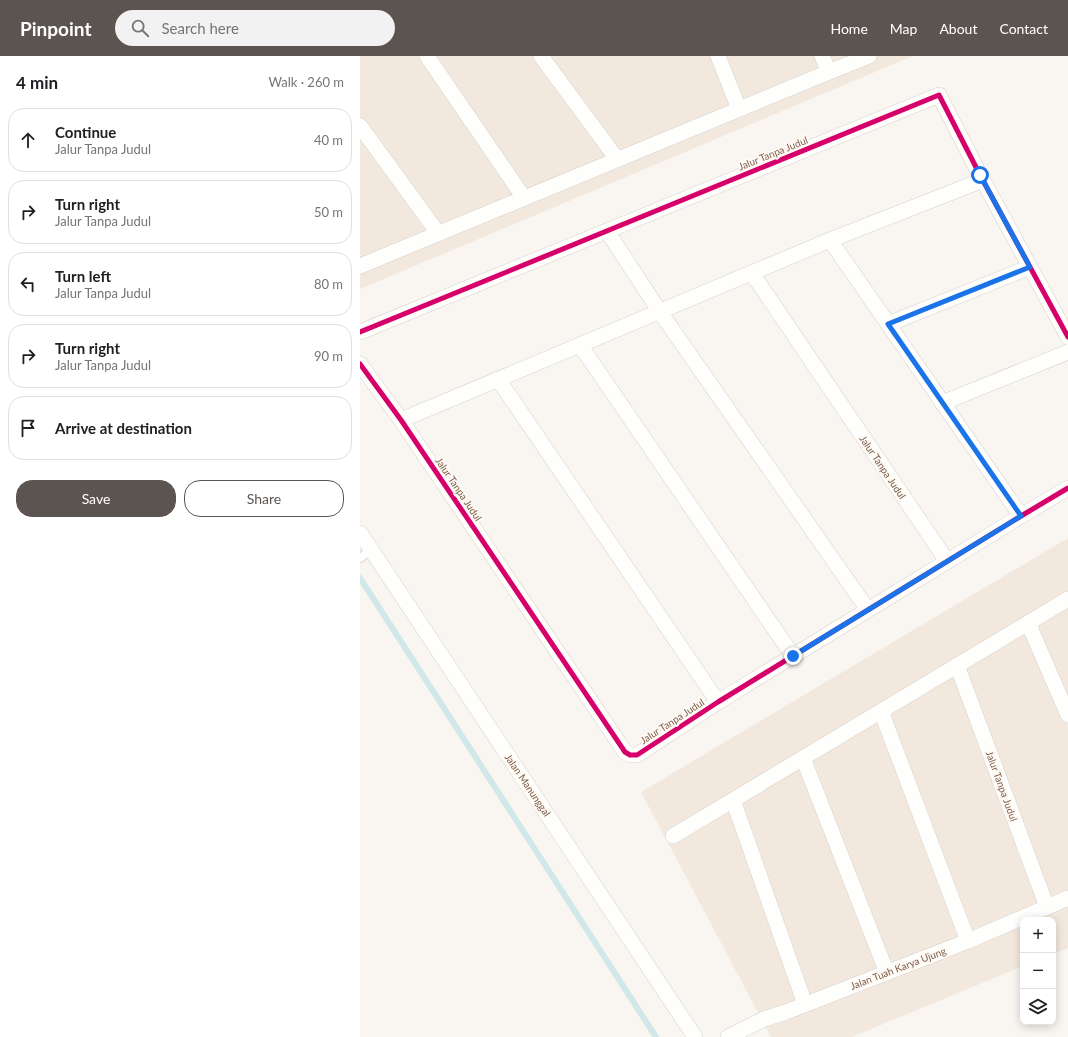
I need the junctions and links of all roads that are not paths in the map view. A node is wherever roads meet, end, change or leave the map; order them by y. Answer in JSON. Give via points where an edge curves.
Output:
{"nodes":[{"id":1,"x":426,"y":56,"type":"edge"},
{"id":2,"x":541,"y":56,"type":"edge"},
{"id":3,"x":718,"y":56,"type":"edge"},
{"id":4,"x":822,"y":56,"type":"edge"},
{"id":5,"x":869,"y":56,"type":"edge"},
{"id":6,"x":829,"y":72,"type":"junction"},
{"id":7,"x":739,"y":109,"type":"junction"},
{"id":8,"x":360,"y":126,"type":"edge"},
{"id":9,"x":617,"y":159,"type":"junction"},
{"id":10,"x":983,"y":180,"type":"junction"},
{"id":11,"x":524,"y":198,"type":"junction"},
{"id":12,"x":607,"y":232,"type":"junction"},
{"id":13,"x":438,"y":233,"type":"junction"},
{"id":14,"x":830,"y":240,"type":"junction"},
{"id":15,"x":360,"y":266,"type":"edge"},
{"id":16,"x":1030,"y":267,"type":"junction"},
{"id":17,"x":752,"y":273,"type":"junction"},
{"id":18,"x":660,"y":312,"type":"junction"},
{"id":19,"x":888,"y":324,"type":"junction"},
{"id":20,"x":360,"y":332,"type":"edge"},
{"id":21,"x":1068,"y":337,"type":"edge"},
{"id":22,"x":580,"y":345,"type":"junction"},
{"id":23,"x":1068,"y":352,"type":"edge"},
{"id":24,"x":360,"y":364,"type":"edge"},
{"id":25,"x":498,"y":379,"type":"junction"},
{"id":26,"x":942,"y":402,"type":"junction"},
{"id":27,"x":401,"y":420,"type":"junction"},
{"id":28,"x":1068,"y":488,"type":"edge"},
{"id":29,"x":1021,"y":516,"type":"junction"},
{"id":30,"x":360,"y":533,"type":"edge"},
{"id":31,"x":366,"y":554,"type":"edge"},
{"id":32,"x":947,"y":561,"type":"junction"},
{"id":33,"x":1068,"y":599,"type":"edge"},
{"id":34,"x":868,"y":610,"type":"junction"},
{"id":35,"x":1029,"y":622,"type":"junction"},
{"id":36,"x":793,"y":656,"type":"junction"},
{"id":37,"x":957,"y":665,"type":"junction"},
{"id":38,"x":718,"y":702,"type":"junction"},
{"id":39,"x":881,"y":711,"type":"junction"},
{"id":40,"x":1068,"y":714,"type":"edge"},
{"id":41,"x":803,"y":758,"type":"junction"},
{"id":42,"x":734,"y":800,"type":"junction"},
{"id":43,"x":673,"y":836,"type":"dead end"},
{"id":44,"x":1068,"y":898,"type":"edge"},
{"id":45,"x":1047,"y":907,"type":"junction"},
{"id":46,"x":968,"y":942,"type":"junction"},
{"id":47,"x":887,"y":973,"type":"junction"},
{"id":48,"x":805,"y":1004,"type":"junction"},
{"id":49,"x":696,"y":1037,"type":"edge"},
{"id":50,"x":728,"y":1037,"type":"edge"}],
"edges":[{"from":1,"to":11,"type":"street"},
{"from":2,"to":9,"type":"street"},
{"from":3,"to":7,"type":"street"},
{"from":4,"to":6,"type":"street"},
{"from":5,"to":6,"type":"street"},
{"from":6,"to":7,"type":"street"},
{"from":7,"to":9,"type":"street"},
{"from":8,"to":13,"type":"street"},
{"from":9,"to":11,"type":"street"},
{"from":10,"to":12,"type":"street","name":"Jalur Tanpa Judul","via":[[939,95]]},
{"from":10,"to":14,"type":"street"},
{"from":10,"to":16,"type":"street","name":"Jalur Tanpa Judul"},
{"from":11,"to":13,"type":"street"},
{"from":12,"to":18,"type":"street"},
{"from":12,"to":20,"type":"street","name":"Jalur Tanpa Judul"},
{"from":13,"to":15,"type":"street"},
{"from":14,"to":17,"type":"street"},
{"from":14,"to":19,"type":"street"},
{"from":16,"to":19,"type":"street"},
{"from":16,"to":21,"type":"street","name":"Jalur Tanpa Judul"},
{"from":17,"to":18,"type":"street"},
{"from":17,"to":32,"type":"street","name":"Jalur Tanpa Judul"},
{"from":18,"to":22,"type":"street"},
{"from":18,"to":34,"type":"street"},
{"from":19,"to":26,"type":"street"},
{"from":22,"to":25,"type":"street"},
{"from":22,"to":36,"type":"street"},
{"from":23,"to":26,"type":"street"},
{"from":24,"to":27,"type":"street","name":"Jalur Tanpa Judul"},
{"from":25,"to":27,"type":"street"},
{"from":25,"to":38,"type":"street","name":"Jalur Tanpa Judul"},
{"from":26,"to":29,"type":"street"},
{"from":27,"to":38,"type":"street","name":"Jalur Tanpa Judul","via":[[625,752],[630,756],[637,755]]},
{"from":28,"to":29,"type":"street","name":"Jalur Tanpa Judul"},
{"from":29,"to":32,"type":"street","name":"Jalur Tanpa Judul"},
{"from":30,"to":31,"type":"street","name":"Jalan Manunggal"},
{"from":31,"to":49,"type":"street","name":"Jalan Manunggal"},
{"from":32,"to":34,"type":"street","name":"Jalur Tanpa Judul"},
{"from":33,"to":35,"type":"street"},
{"from":34,"to":36,"type":"street","name":"Jalur Tanpa Judul"},
{"from":35,"to":37,"type":"street"},
{"from":35,"to":40,"type":"street"},
{"from":36,"to":38,"type":"street","name":"Jalur Tanpa Judul"},
{"from":37,"to":39,"type":"street"},
{"from":37,"to":45,"type":"street","name":"Jalur Tanpa Judul"},
{"from":39,"to":41,"type":"street"},
{"from":39,"to":46,"type":"street"},
{"from":41,"to":42,"type":"street"},
{"from":41,"to":47,"type":"street"},
{"from":42,"to":43,"type":"street"},
{"from":42,"to":48,"type":"street"},
{"from":44,"to":45,"type":"street","name":"Jalan Tuah Karya Ujung"},
{"from":45,"to":46,"type":"street","name":"Jalan Tuah Karya Ujung"},
{"from":46,"to":47,"type":"street","name":"Jalan Tuah Karya Ujung"},
{"from":47,"to":48,"type":"street","name":"Jalan Tuah Karya Ujung"},
{"from":48,"to":50,"type":"street","name":"Jalan Tuah Karya Ujung","via":[[764,1019]]}]}
